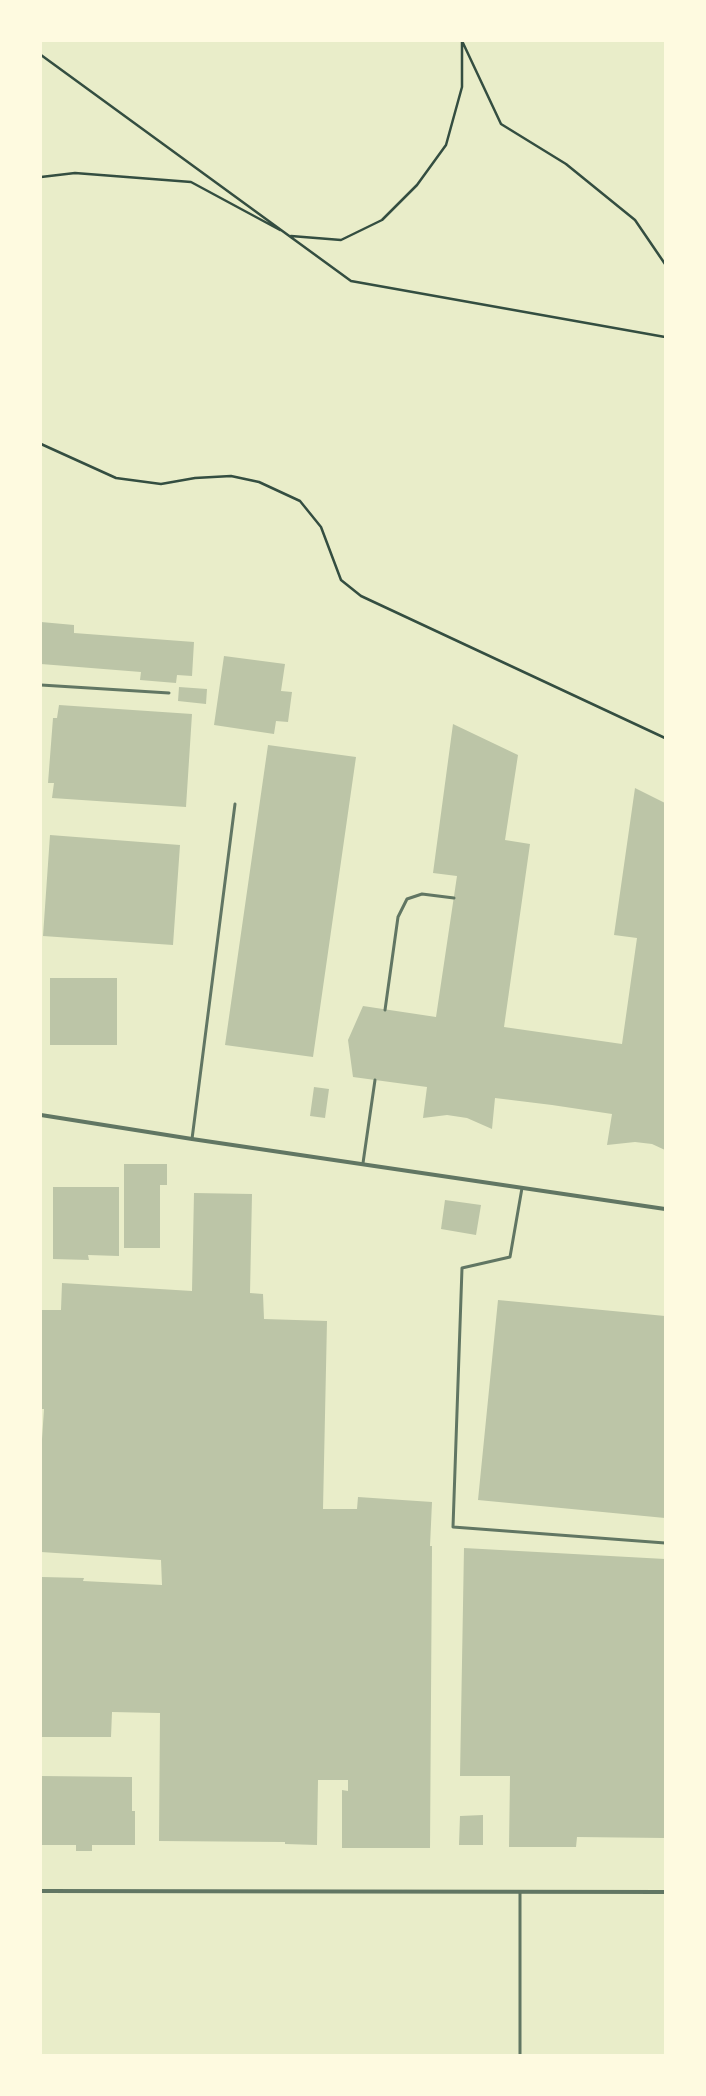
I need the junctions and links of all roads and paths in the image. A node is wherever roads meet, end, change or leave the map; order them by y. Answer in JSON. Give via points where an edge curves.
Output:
{"nodes":[{"id":1,"x":462,"y":42,"type":"edge"},
{"id":2,"x":41,"y":55,"type":"edge"},
{"id":3,"x":41,"y":177,"type":"edge"},
{"id":4,"x":290,"y":236,"type":"junction"},
{"id":5,"x":665,"y":264,"type":"edge"},
{"id":6,"x":665,"y":337,"type":"edge"},
{"id":7,"x":41,"y":444,"type":"edge"},
{"id":8,"x":41,"y":685,"type":"edge"},
{"id":9,"x":169,"y":693,"type":"dead end"},
{"id":10,"x":665,"y":738,"type":"edge"},
{"id":11,"x":235,"y":804,"type":"dead end"},
{"id":12,"x":454,"y":898,"type":"dead end"},
{"id":13,"x":385,"y":1010,"type":"dead end"},
{"id":14,"x":375,"y":1080,"type":"dead end"},
{"id":15,"x":41,"y":1115,"type":"edge"},
{"id":16,"x":192,"y":1139,"type":"junction"},
{"id":17,"x":363,"y":1163,"type":"junction"},
{"id":18,"x":522,"y":1188,"type":"junction"},
{"id":19,"x":665,"y":1209,"type":"edge"},
{"id":20,"x":665,"y":1543,"type":"edge"},
{"id":21,"x":41,"y":1891,"type":"edge"},
{"id":22,"x":520,"y":1892,"type":"junction"},
{"id":23,"x":665,"y":1892,"type":"edge"},
{"id":24,"x":520,"y":2055,"type":"edge"}],
"edges":[{"from":1,"to":4,"type":"path","via":[[462,87],[446,145],[417,185],[382,220],[341,240]]},
{"from":1,"to":5,"type":"path","via":[[500,124],[566,164],[635,220]]},
{"from":2,"to":4,"type":"path"},
{"from":3,"to":4,"type":"path","via":[[75,173],[191,182]]},
{"from":4,"to":6,"type":"path","via":[[351,281]]},
{"from":7,"to":10,"type":"path","via":[[116,478],[161,484],[195,478],[231,476],[259,482],[300,501],[321,527],[341,580],[361,596]]},
{"from":8,"to":9,"type":"lane"},
{"from":11,"to":16,"type":"lane"},
{"from":12,"to":13,"type":"lane","via":[[422,894],[407,899],[398,917]]},
{"from":14,"to":17,"type":"lane"},
{"from":15,"to":16,"type":"street"},
{"from":16,"to":17,"type":"street"},
{"from":17,"to":18,"type":"street"},
{"from":18,"to":19,"type":"street"},
{"from":18,"to":20,"type":"lane","via":[[510,1257],[462,1268],[453,1527]]},
{"from":21,"to":22,"type":"street"},
{"from":22,"to":23,"type":"street"},
{"from":22,"to":24,"type":"lane"}]}
